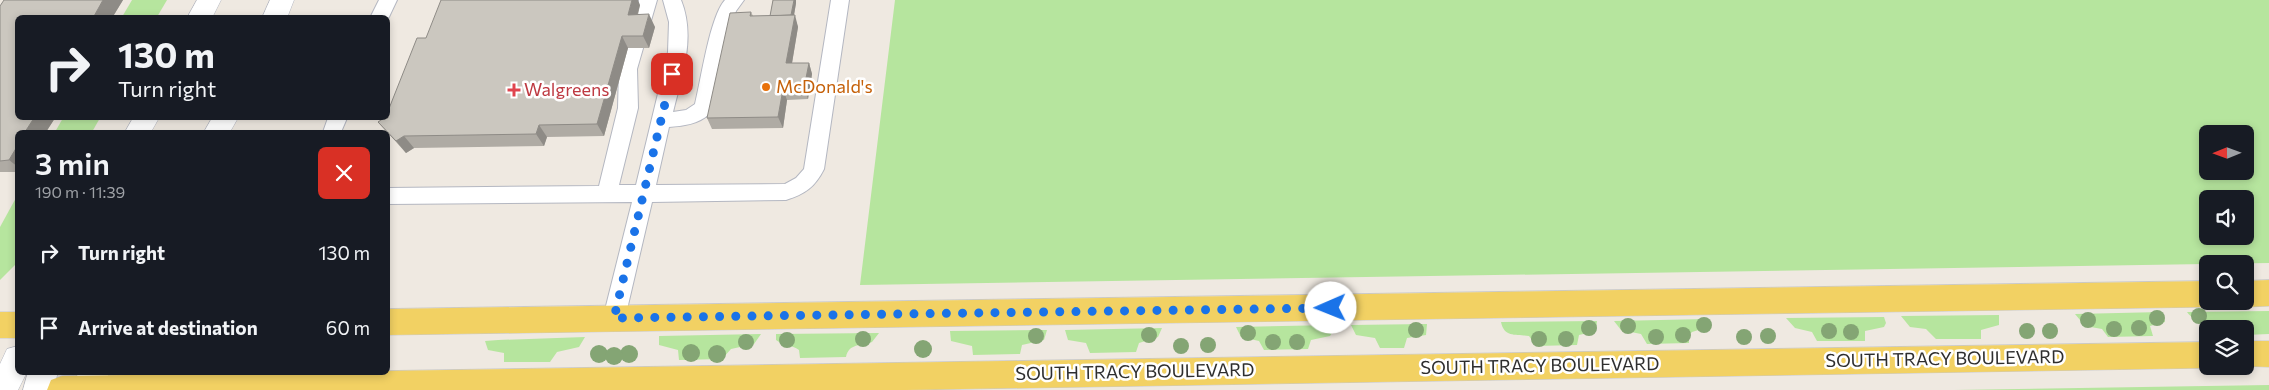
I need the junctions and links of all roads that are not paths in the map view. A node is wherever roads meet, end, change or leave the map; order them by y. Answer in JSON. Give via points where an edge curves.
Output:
{"nodes":[{"id":1,"x":209,"y":0,"type":"edge"},
{"id":2,"x":282,"y":0,"type":"edge"},
{"id":3,"x":388,"y":0,"type":"edge"},
{"id":4,"x":648,"y":0,"type":"edge"},
{"id":5,"x":672,"y":0,"type":"edge"},
{"id":6,"x":729,"y":0,"type":"edge"},
{"id":7,"x":735,"y":0,"type":"edge"},
{"id":8,"x":840,"y":0,"type":"edge"},
{"id":9,"x":201,"y":15,"type":"edge"},
{"id":10,"x":275,"y":15,"type":"edge"},
{"id":11,"x":381,"y":15,"type":"edge"},
{"id":12,"x":724,"y":20,"type":"junction"},
{"id":13,"x":661,"y":120,"type":"junction"},
{"id":14,"x":608,"y":192,"type":"junction"},
{"id":15,"x":643,"y":192,"type":"junction"},
{"id":16,"x":390,"y":196,"type":"edge"},
{"id":17,"x":2269,"y":293,"type":"edge"},
{"id":18,"x":2199,"y":294,"type":"edge"},
{"id":19,"x":2254,"y":294,"type":"edge"},
{"id":20,"x":614,"y":318,"type":"junction"},
{"id":21,"x":390,"y":322,"type":"edge"},
{"id":22,"x":0,"y":325,"type":"edge"},
{"id":23,"x":15,"y":325,"type":"edge"},
{"id":24,"x":2254,"y":354,"type":"edge"},
{"id":25,"x":2269,"y":354,"type":"edge"},
{"id":26,"x":2199,"y":355,"type":"edge"},
{"id":27,"x":15,"y":365,"type":"edge"},
{"id":28,"x":42,"y":375,"type":"edge"},
{"id":29,"x":94,"y":375,"type":"edge"},
{"id":30,"x":3,"y":390,"type":"edge"},
{"id":31,"x":38,"y":390,"type":"edge"},
{"id":32,"x":62,"y":390,"type":"edge"},
{"id":33,"x":86,"y":390,"type":"edge"}],
"edges":[{"from":1,"to":9,"type":"main road"},
{"from":2,"to":10,"type":"main road"},
{"from":3,"to":11,"type":"lane"},
{"from":4,"to":14,"type":"lane","via":[[628,69],[628,108]]},
{"from":5,"to":13,"type":"lane","via":[[680,40]]},
{"from":6,"to":12,"type":"lane"},
{"from":7,"to":12,"type":"lane"},
{"from":8,"to":15,"type":"lane","via":[[814,168],[809,179],[800,187],[786,192]]},
{"from":12,"to":13,"type":"lane","via":[[704,107],[690,117]]},
{"from":13,"to":15,"type":"lane"},
{"from":14,"to":15,"type":"lane"},
{"from":14,"to":16,"type":"lane"},
{"from":15,"to":20,"type":"lane"},
{"from":17,"to":19,"type":"main road"},
{"from":18,"to":20,"type":"main road"},
{"from":20,"to":21,"type":"main road"},
{"from":22,"to":23,"type":"main road"},
{"from":24,"to":25,"type":"main road"},
{"from":26,"to":33,"type":"main road","name":"SOUTH TRACY BOULEVARD"},
{"from":27,"to":30,"type":"main road"},
{"from":28,"to":31,"type":"main road"},
{"from":29,"to":33,"type":"main road"},
{"from":32,"to":33,"type":"main road","name":"SOUTH TRACY BOULEVARD"}]}
